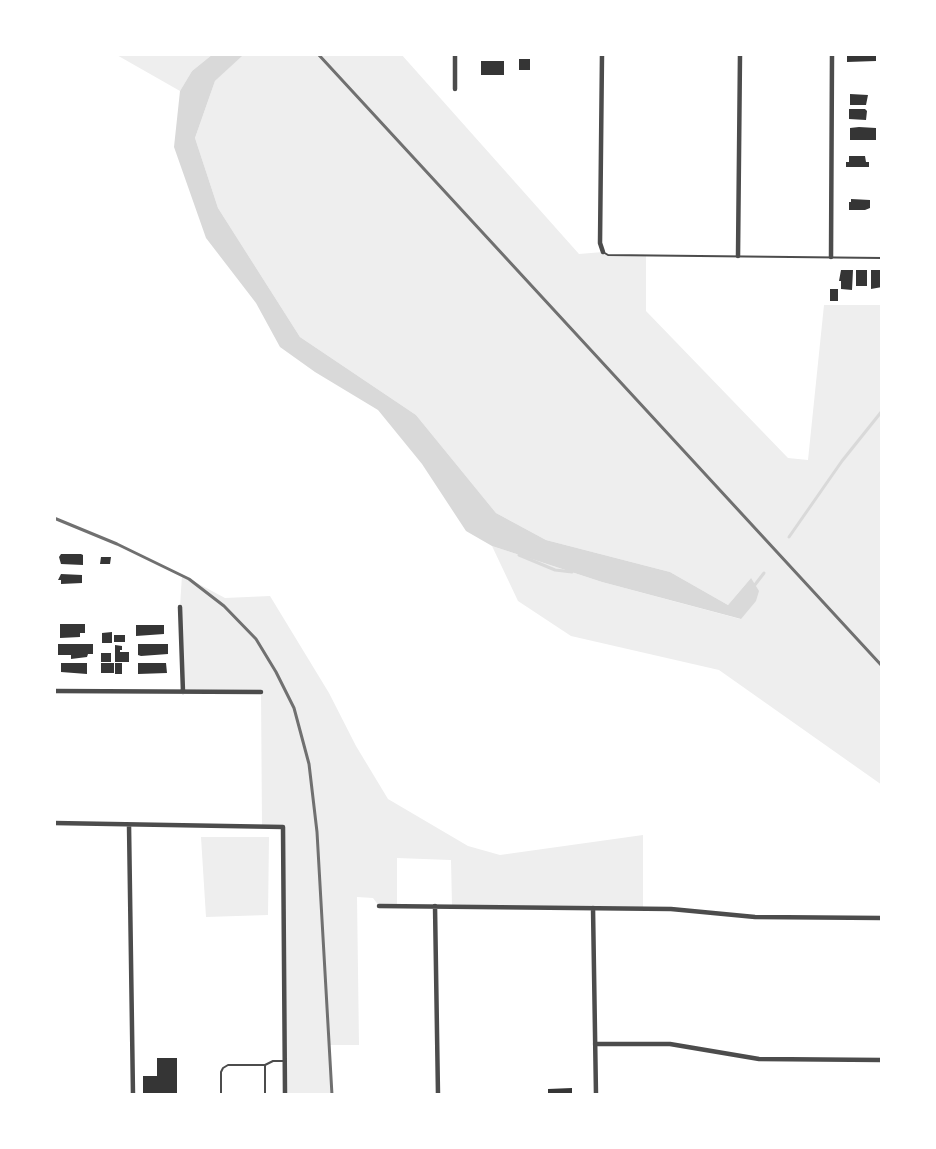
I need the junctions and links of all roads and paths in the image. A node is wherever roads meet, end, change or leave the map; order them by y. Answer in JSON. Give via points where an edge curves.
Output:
{"nodes":[{"id":1,"x":455,"y":54,"type":"edge"},
{"id":2,"x":602,"y":54,"type":"edge"},
{"id":3,"x":740,"y":54,"type":"edge"},
{"id":4,"x":832,"y":54,"type":"edge"},
{"id":5,"x":455,"y":89,"type":"dead end"},
{"id":6,"x":603,"y":252,"type":"joint"},
{"id":7,"x":738,"y":256,"type":"junction"},
{"id":8,"x":831,"y":257,"type":"junction"},
{"id":9,"x":882,"y":258,"type":"edge"},
{"id":10,"x":180,"y":606,"type":"dead end"},
{"id":11,"x":54,"y":691,"type":"edge"},
{"id":12,"x":183,"y":692,"type":"junction"},
{"id":13,"x":261,"y":692,"type":"dead end"},
{"id":14,"x":54,"y":823,"type":"edge"},
{"id":15,"x":129,"y":825,"type":"junction"},
{"id":16,"x":379,"y":906,"type":"dead end"},
{"id":17,"x":435,"y":906,"type":"junction"},
{"id":18,"x":593,"y":908,"type":"junction"},
{"id":19,"x":882,"y":918,"type":"edge"},
{"id":20,"x":595,"y":1044,"type":"junction"},
{"id":21,"x":882,"y":1060,"type":"edge"},
{"id":22,"x":284,"y":1061,"type":"junction"},
{"id":23,"x":265,"y":1065,"type":"junction"},
{"id":24,"x":133,"y":1095,"type":"edge"},
{"id":25,"x":221,"y":1095,"type":"edge"},
{"id":26,"x":265,"y":1095,"type":"edge"},
{"id":27,"x":285,"y":1095,"type":"edge"},
{"id":28,"x":438,"y":1095,"type":"edge"},
{"id":29,"x":596,"y":1095,"type":"edge"}],
"edges":[{"from":1,"to":5,"type":"street"},
{"from":2,"to":6,"type":"street"},
{"from":3,"to":7,"type":"street"},
{"from":4,"to":8,"type":"street"},
{"from":6,"to":7,"type":"lane"},
{"from":7,"to":8,"type":"lane"},
{"from":8,"to":9,"type":"lane"},
{"from":10,"to":12,"type":"street"},
{"from":11,"to":12,"type":"street"},
{"from":12,"to":13,"type":"street"},
{"from":14,"to":15,"type":"street"},
{"from":15,"to":22,"type":"street","via":[[283,826]]},
{"from":15,"to":24,"type":"street"},
{"from":16,"to":17,"type":"street"},
{"from":17,"to":18,"type":"street"},
{"from":17,"to":28,"type":"street"},
{"from":18,"to":19,"type":"street","via":[[672,909],[755,917]]},
{"from":18,"to":20,"type":"street"},
{"from":20,"to":21,"type":"street","via":[[670,1044],[759,1059]]},
{"from":20,"to":29,"type":"street"},
{"from":22,"to":23,"type":"lane"},
{"from":22,"to":27,"type":"street"},
{"from":23,"to":25,"type":"lane","via":[[223,1068]]},
{"from":23,"to":26,"type":"lane"}]}
